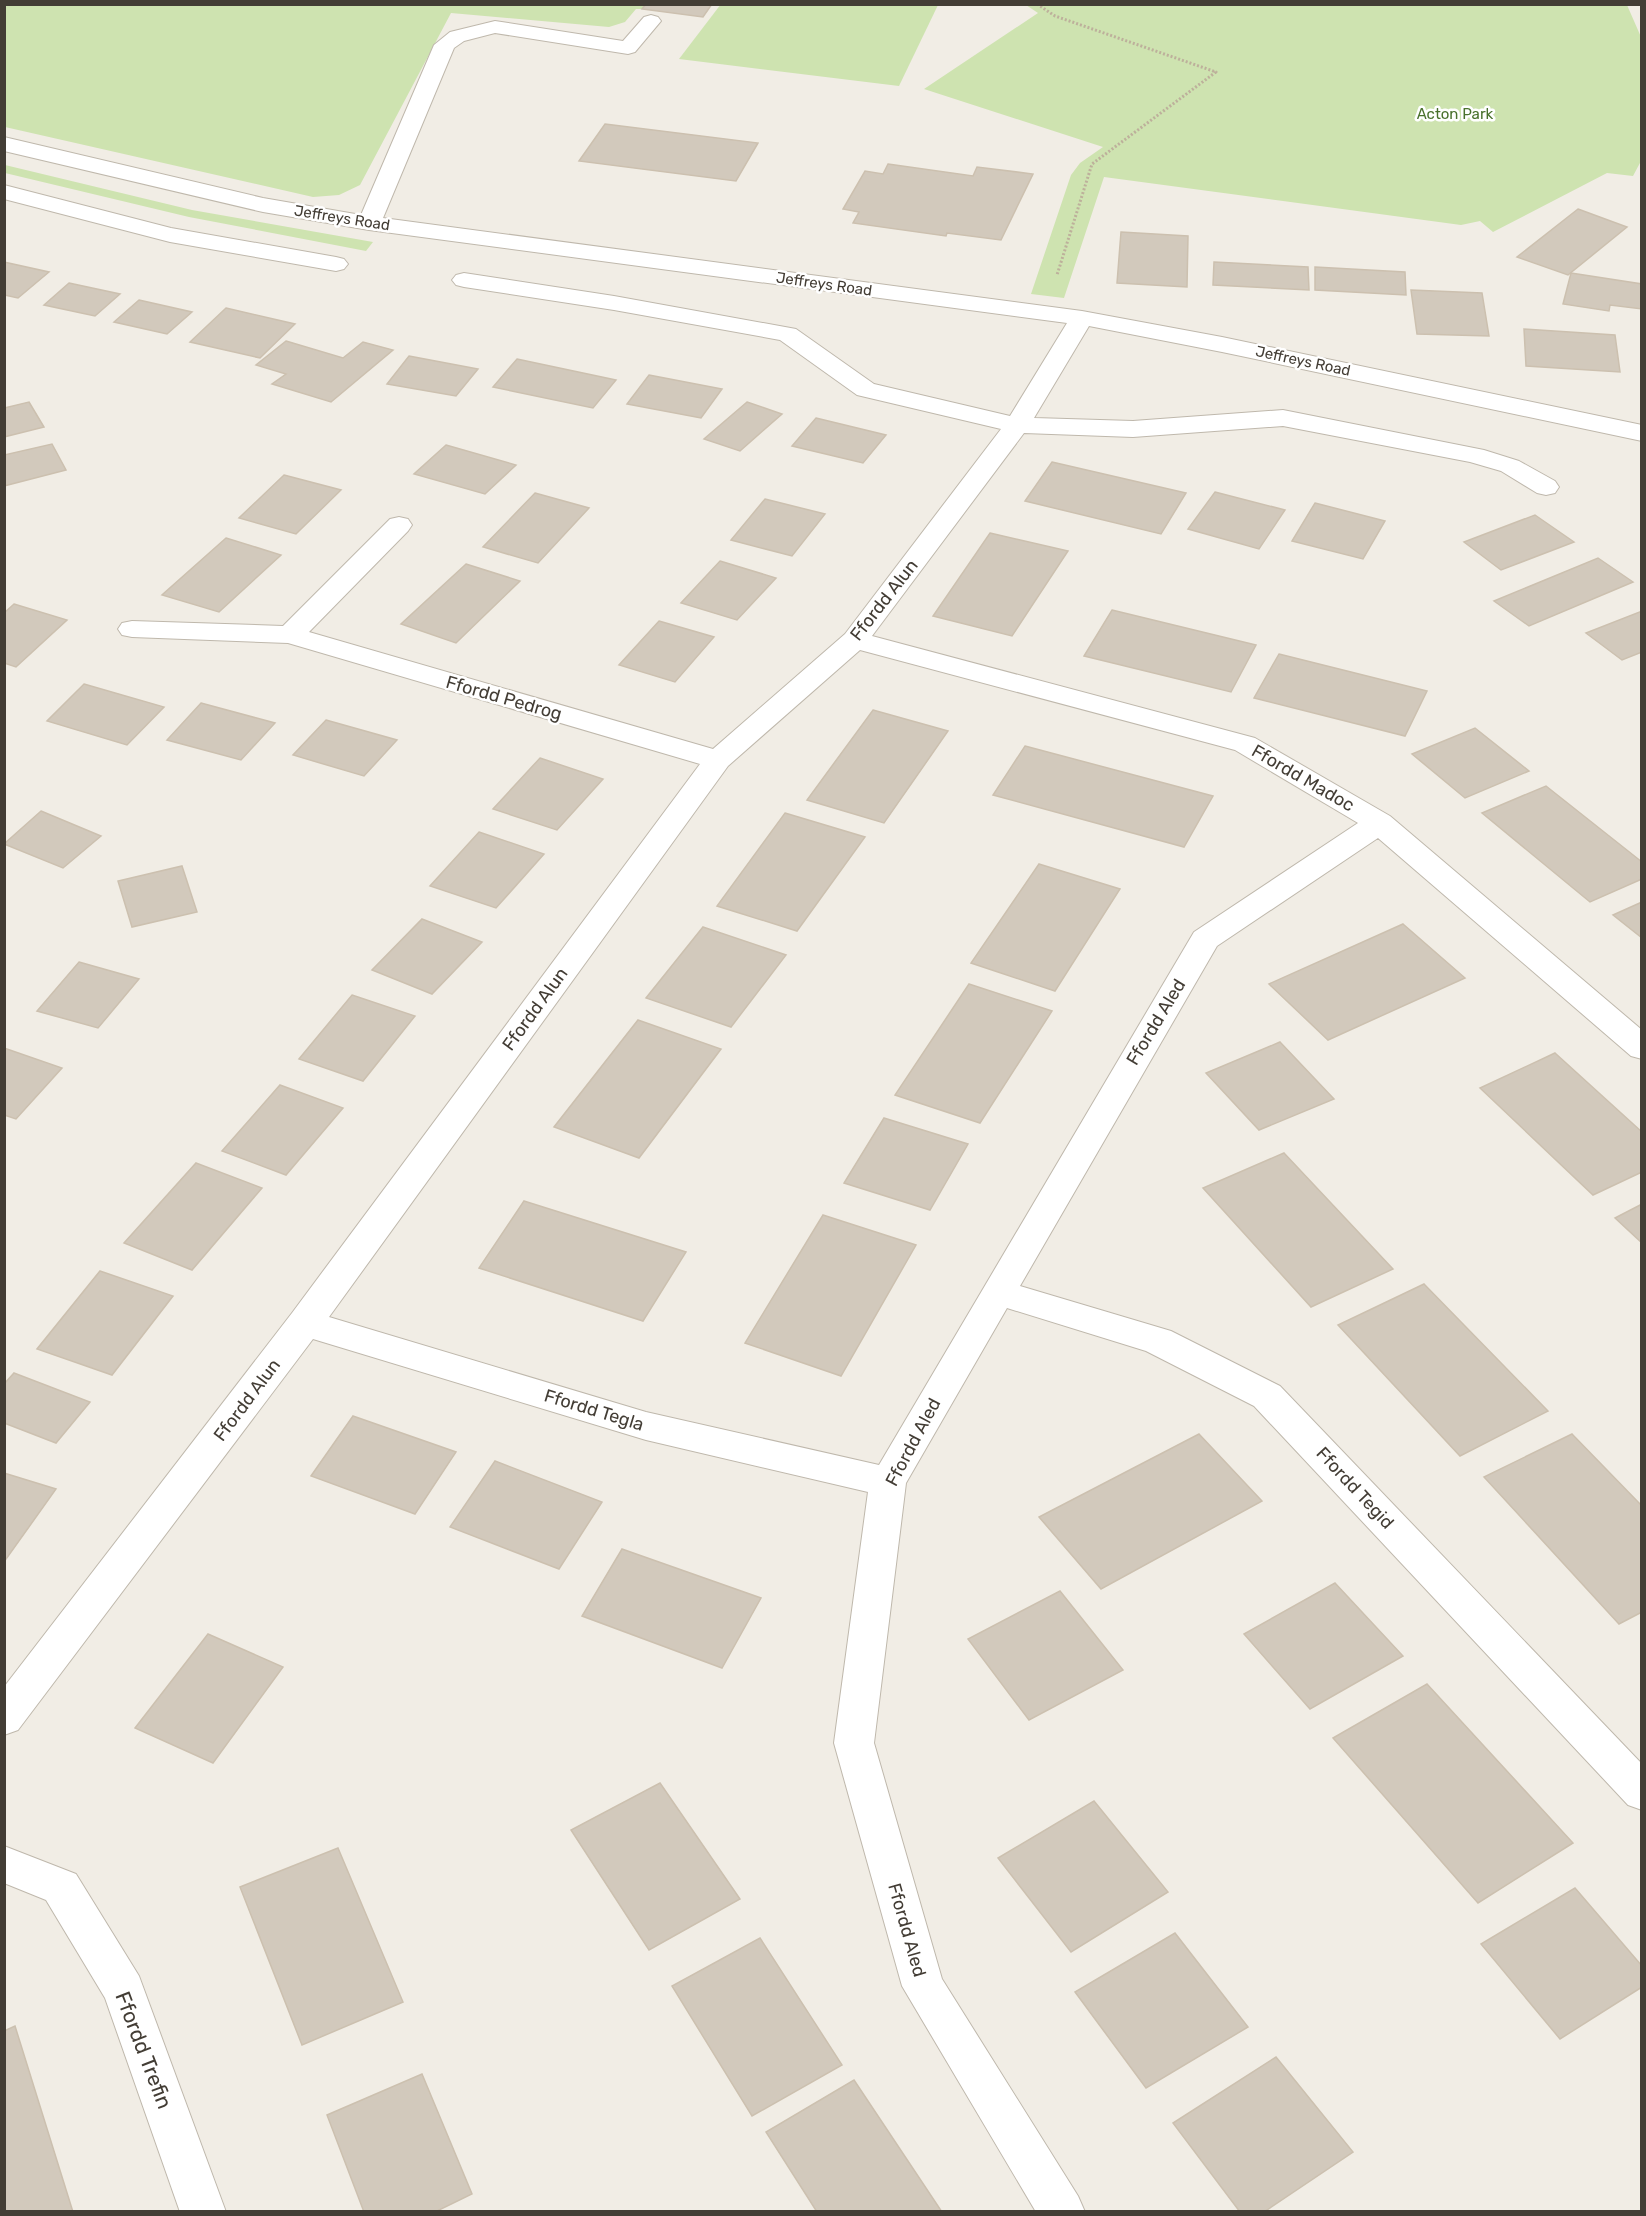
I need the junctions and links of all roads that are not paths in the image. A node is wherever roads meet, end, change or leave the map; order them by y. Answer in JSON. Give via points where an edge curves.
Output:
{"nodes":[{"id":1,"x":651,"y":21,"type":"dead end"},
{"id":2,"x":4,"y":144,"type":"edge"},
{"id":3,"x":4,"y":192,"type":"edge"},
{"id":4,"x":369,"y":223,"type":"junction"},
{"id":5,"x":336,"y":264,"type":"dead end"},
{"id":6,"x":464,"y":280,"type":"dead end"},
{"id":7,"x":1082,"y":318,"type":"junction"},
{"id":8,"x":1017,"y":425,"type":"junction"},
{"id":9,"x":1641,"y":433,"type":"edge"},
{"id":10,"x":1546,"y":487,"type":"dead end"},
{"id":11,"x":399,"y":525,"type":"dead end"},
{"id":12,"x":132,"y":629,"type":"dead end"},
{"id":13,"x":291,"y":635,"type":"junction"},
{"id":14,"x":855,"y":640,"type":"junction"},
{"id":15,"x":718,"y":760,"type":"junction"},
{"id":16,"x":1379,"y":823,"type":"junction"},
{"id":17,"x":1641,"y":1048,"type":"edge"},
{"id":18,"x":997,"y":1292,"type":"junction"},
{"id":19,"x":305,"y":1323,"type":"junction"},
{"id":20,"x":888,"y":1482,"type":"junction"},
{"id":21,"x":4,"y":1718,"type":"edge"},
{"id":22,"x":1641,"y":1792,"type":"edge"},
{"id":23,"x":4,"y":1864,"type":"edge"},
{"id":24,"x":203,"y":2211,"type":"edge"},
{"id":25,"x":1062,"y":2211,"type":"edge"}],
"edges":[{"from":1,"to":4,"type":"street","via":[[628,48],[495,27],[456,36],[445,45]]},
{"from":2,"to":4,"type":"street","name":"Jeffreys Road","via":[[263,205]]},
{"from":3,"to":5,"type":"street","via":[[170,235]]},
{"from":4,"to":7,"type":"street","name":"Jeffreys Road"},
{"from":6,"to":8,"type":"street","via":[[787,334],[866,390]]},
{"from":7,"to":8,"type":"street","name":"Ffordd Alun"},
{"from":7,"to":9,"type":"street","name":"Jeffreys Road","via":[[1192,337]]},
{"from":8,"to":10,"type":"street","via":[[1133,429],[1283,418],[1475,455],[1510,466]]},
{"from":8,"to":14,"type":"street","name":"Ffordd Alun"},
{"from":11,"to":13,"type":"street"},
{"from":12,"to":13,"type":"street","name":"Ffordd Pedrog"},
{"from":13,"to":15,"type":"street","name":"Ffordd Pedrog"},
{"from":14,"to":15,"type":"street","name":"Ffordd Alun"},
{"from":14,"to":16,"type":"street","name":"Ffordd Madoc","via":[[1245,744]]},
{"from":15,"to":19,"type":"street","name":"Ffordd Alun"},
{"from":16,"to":17,"type":"street","name":"Ffordd Madoc"},
{"from":16,"to":18,"type":"street","name":"Ffordd Aled","via":[[1205,939]]},
{"from":18,"to":20,"type":"street","name":"Ffordd Aled"},
{"from":18,"to":22,"type":"street","name":"Ffordd Tegid","via":[[1158,1341],[1267,1396]]},
{"from":19,"to":20,"type":"street","name":"Ffordd Tegla","via":[[646,1426]]},
{"from":19,"to":21,"type":"street","name":"Ffordd Alun"},
{"from":20,"to":25,"type":"street","name":"Ffordd Aled","via":[[854,1743],[923,1986]]},
{"from":23,"to":24,"type":"street","name":"Ffordd Trefin","via":[[60,1887],[124,1990]]}]}
